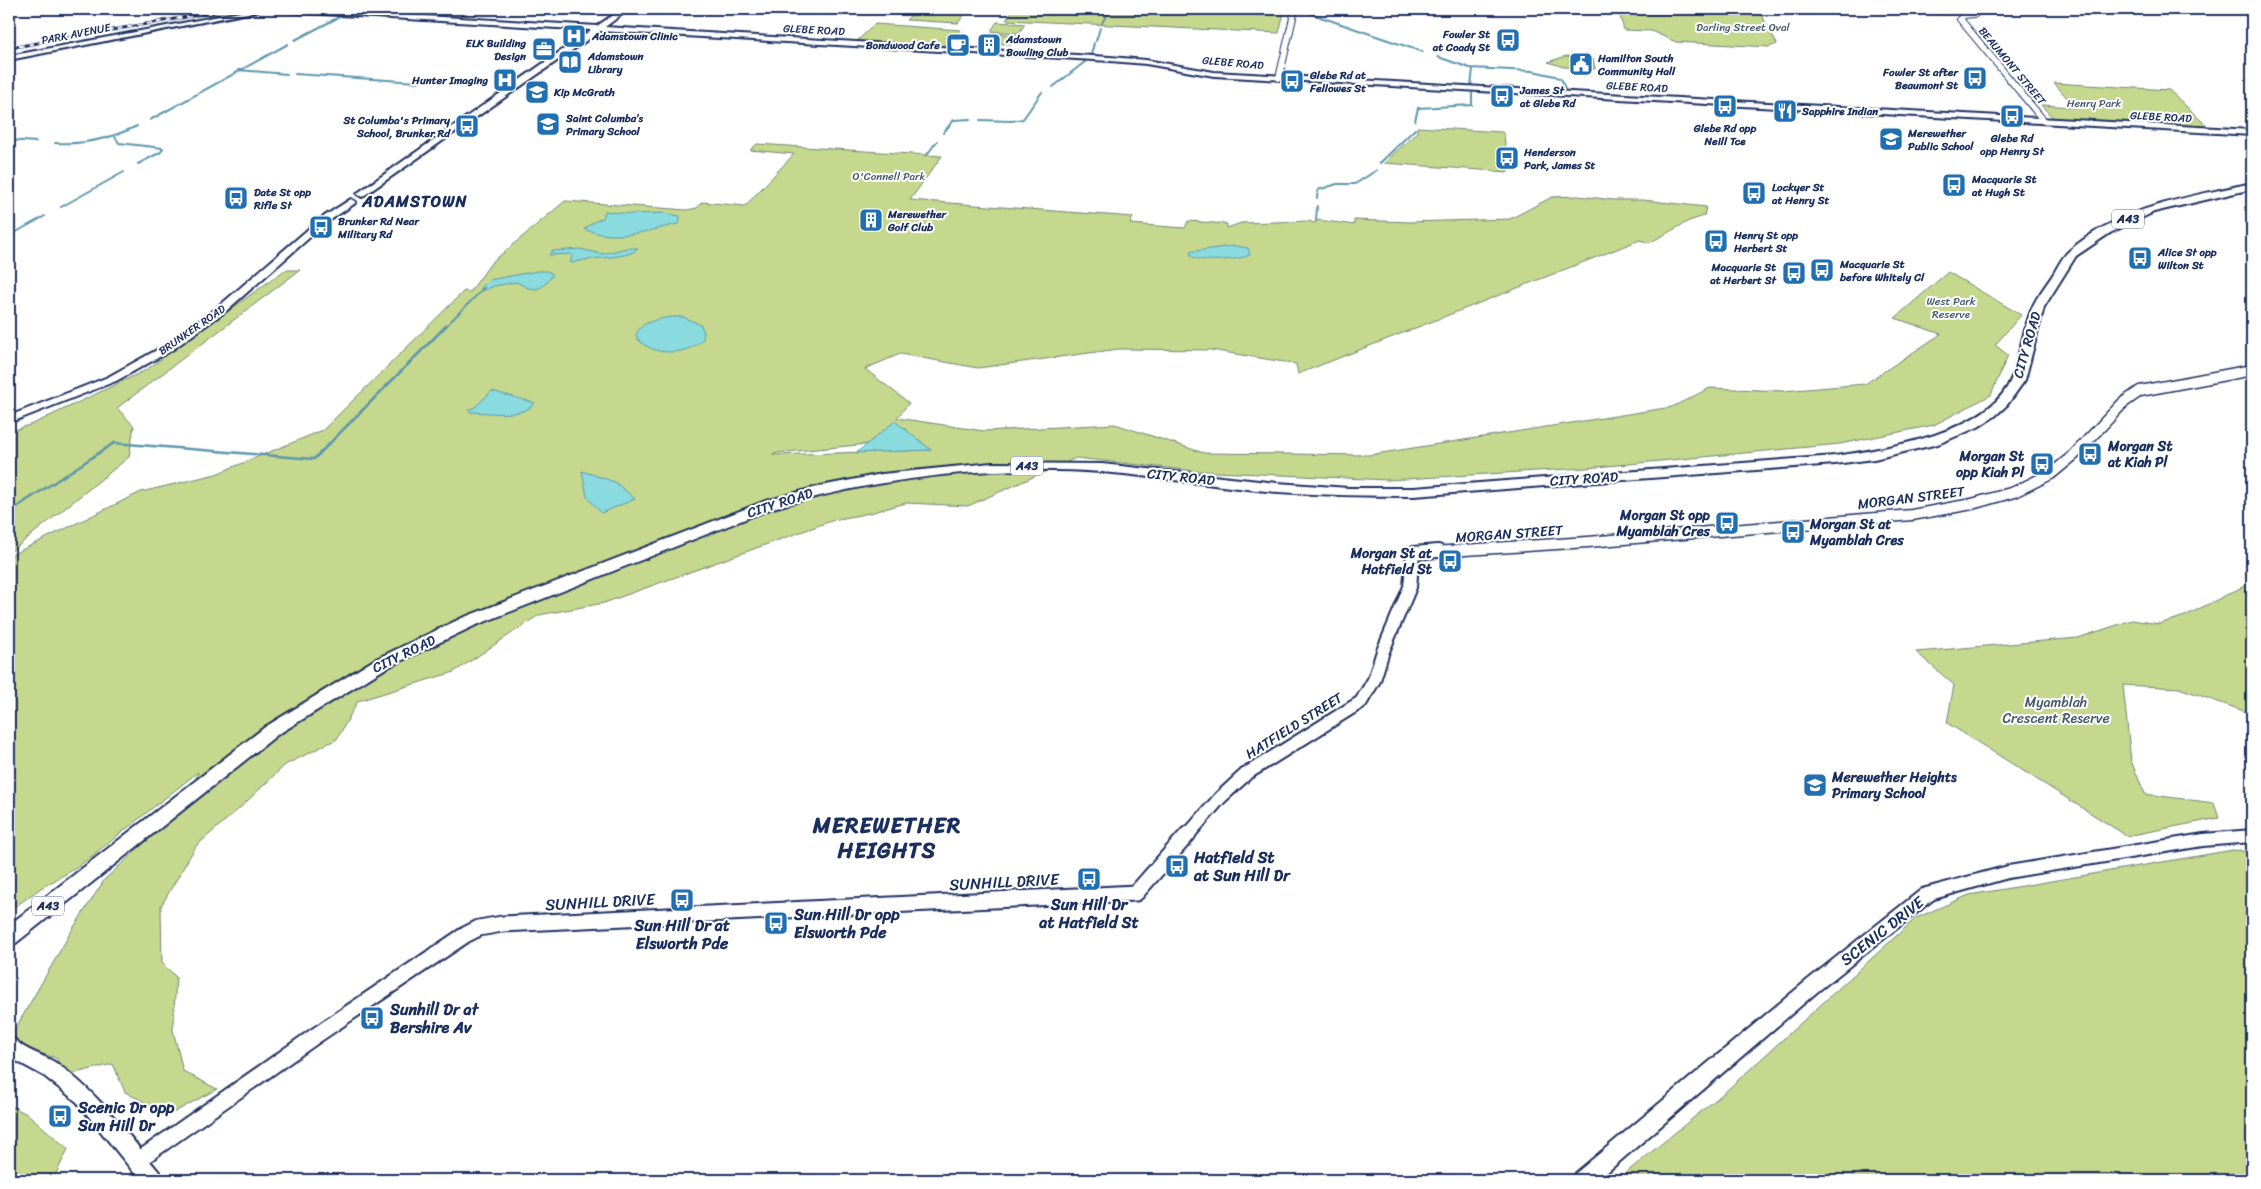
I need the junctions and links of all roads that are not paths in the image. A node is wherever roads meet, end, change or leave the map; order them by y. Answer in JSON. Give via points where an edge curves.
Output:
{"nodes":[{"id":1,"x":266,"y":9,"type":"edge"},
{"id":2,"x":273,"y":9,"type":"edge"},
{"id":3,"x":626,"y":9,"type":"edge"},
{"id":4,"x":1296,"y":9,"type":"edge"},
{"id":5,"x":1970,"y":9,"type":"edge"},
{"id":6,"x":598,"y":28,"type":"junction"},
{"id":7,"x":9,"y":58,"type":"edge"},
{"id":8,"x":1279,"y":78,"type":"junction"},
{"id":9,"x":2044,"y":121,"type":"junction"},
{"id":10,"x":2252,"y":133,"type":"edge"},
{"id":11,"x":2252,"y":186,"type":"edge"},
{"id":12,"x":2252,"y":370,"type":"edge"},
{"id":13,"x":9,"y":420,"type":"edge"},
{"id":14,"x":1413,"y":553,"type":"joint"},
{"id":15,"x":2252,"y":836,"type":"edge"},
{"id":16,"x":88,"y":876,"type":"junction"},
{"id":17,"x":1136,"y":893,"type":"joint"},
{"id":18,"x":9,"y":928,"type":"edge"},
{"id":19,"x":9,"y":937,"type":"edge"},
{"id":20,"x":11,"y":1051,"type":"edge"},
{"id":21,"x":137,"y":1160,"type":"junction"},
{"id":22,"x":154,"y":1180,"type":"edge"},
{"id":23,"x":1583,"y":1180,"type":"edge"}],
"edges":[{"from":1,"to":7,"type":"main road","name":"PARK AVENUE"},
{"from":2,"to":6,"type":"main road","name":"GLEBE ROAD"},
{"from":3,"to":6,"type":"main road"},
{"from":4,"to":8,"type":"street"},
{"from":5,"to":9,"type":"street","name":"BEAUMONT STREET","via":[[1974,14],[1960,19]]},
{"from":6,"to":8,"type":"main road","name":"GLEBE ROAD","via":[[1110,59],[1214,74]]},
{"from":6,"to":13,"type":"main road","name":"BRUNKER ROAD","via":[[362,194],[368,197],[351,202],[322,221],[222,309],[168,348],[112,379]]},
{"from":8,"to":9,"type":"main road","name":"GLEBE ROAD"},
{"from":9,"to":10,"type":"main road","name":"GLEBE ROAD"},
{"from":11,"to":16,"type":"highway","name":"CITY ROAD","number":"A43","via":[[2150,210],[2106,231],[2077,250],[2064,264],[2038,306],[2018,380],[2002,402],[1990,413],[1956,432],[1904,449],[1835,460],[1414,492],[1277,487],[1102,468],[992,467],[882,478],[768,505],[468,622],[380,664],[271,731]]},
{"from":12,"to":14,"type":"street","name":"MORGAN STREET","via":[[2132,394],[2065,465],[2015,492],[1956,509],[1607,540]]},
{"from":14,"to":17,"type":"street","name":"HATFIELD STREET","via":[[1410,587],[1374,680],[1361,702],[1246,774],[1220,798]]},
{"from":15,"to":23,"type":"main road","name":"SCENIC DRIVE","via":[[2204,840],[2008,872],[1928,894],[1811,987]]},
{"from":16,"to":18,"type":"highway","name":"CITY ROAD","number":"A43"},
{"from":16,"to":19,"type":"highway","name":"CITY ROAD","number":"A43"},
{"from":17,"to":21,"type":"street","name":"SUNHILL DRIVE","via":[[502,924],[479,928],[323,1030]]},
{"from":20,"to":21,"type":"main road","via":[[35,1060],[84,1096]]},
{"from":21,"to":22,"type":"main road"}]}
